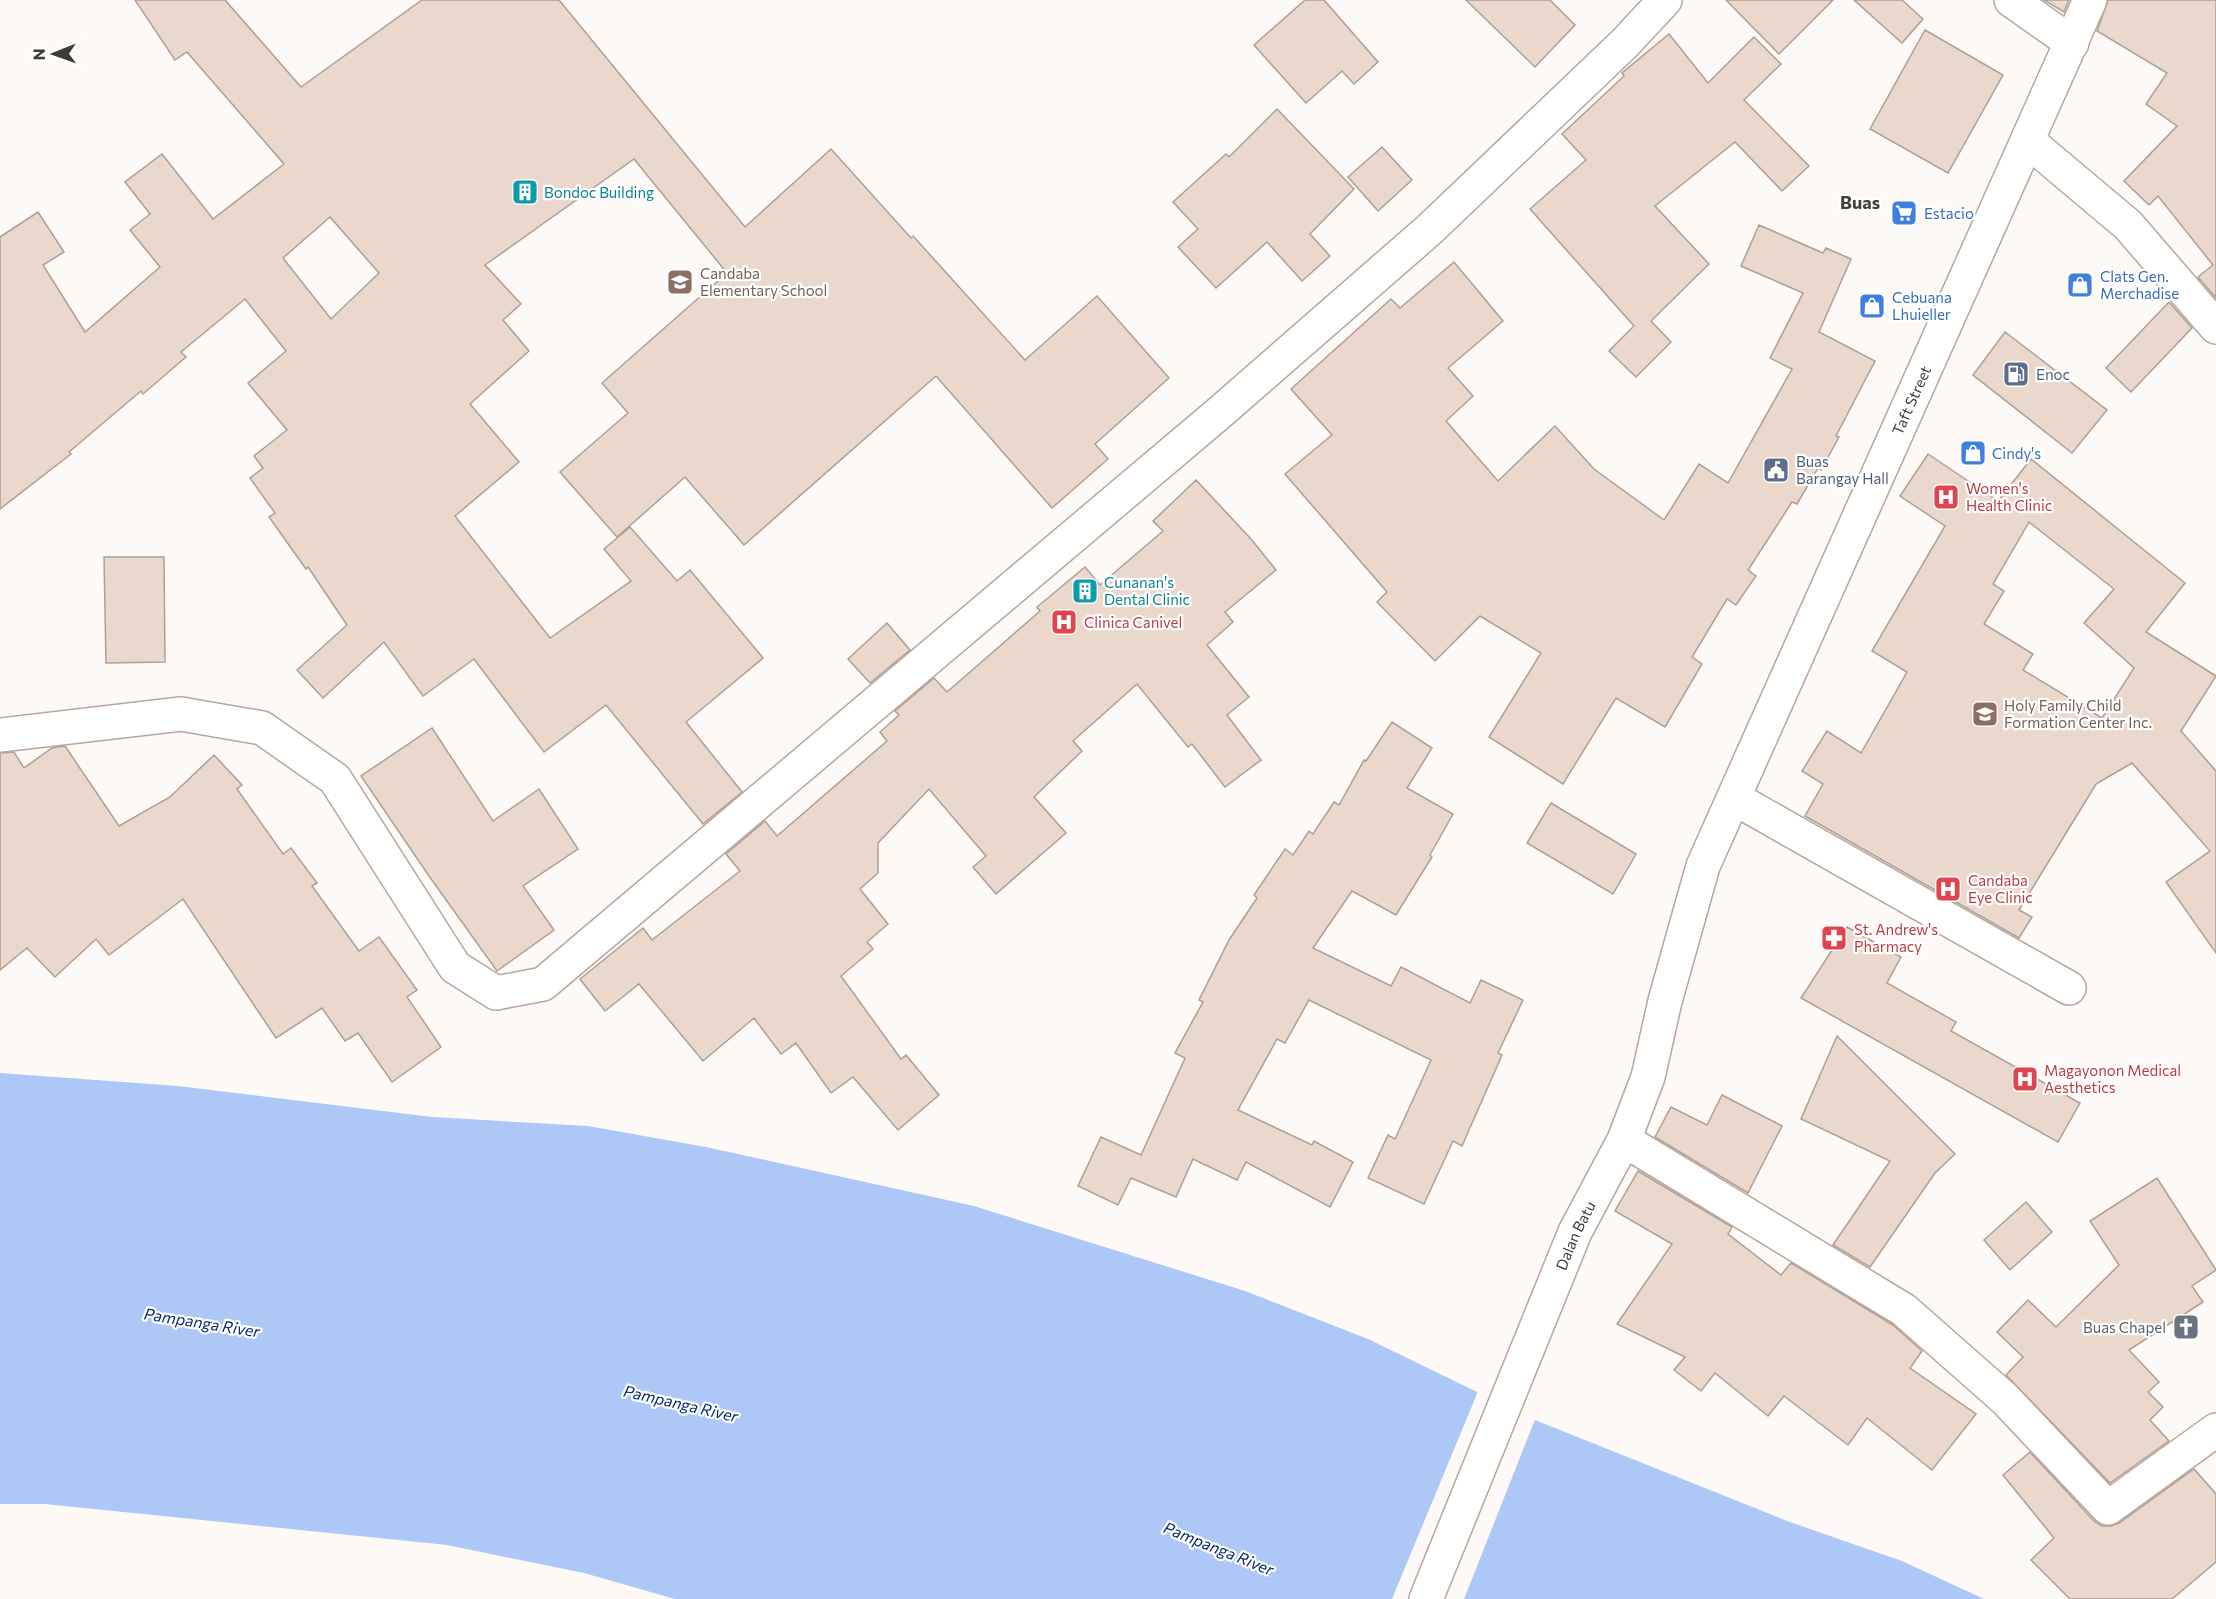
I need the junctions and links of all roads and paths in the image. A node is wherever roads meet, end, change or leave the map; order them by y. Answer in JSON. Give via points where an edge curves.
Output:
{"nodes":[{"id":1,"x":1665,"y":0,"type":"edge"},
{"id":2,"x":2011,"y":0,"type":"edge"},
{"id":3,"x":2090,"y":0,"type":"edge"},
{"id":4,"x":2072,"y":43,"type":"junction"},
{"id":5,"x":2028,"y":141,"type":"junction"},
{"id":6,"x":2216,"y":327,"type":"edge"},
{"id":7,"x":0,"y":735,"type":"edge"},
{"id":8,"x":1734,"y":798,"type":"junction"},
{"id":9,"x":1703,"y":866,"type":"joint"},
{"id":10,"x":2069,"y":988,"type":"dead end"},
{"id":11,"x":1624,"y":1140,"type":"junction"},
{"id":12,"x":2216,"y":1430,"type":"edge"},
{"id":13,"x":1426,"y":1599,"type":"edge"}],
"edges":[{"from":1,"to":7,"type":"street","via":[[1430,229],[1200,429],[543,984],[496,993],[455,967],[335,779],[262,728],[181,714]]},
{"from":2,"to":4,"type":"street"},
{"from":3,"to":4,"type":"street","name":"Taft Street"},
{"from":4,"to":5,"type":"street","name":"Taft Street"},
{"from":5,"to":6,"type":"street","via":[[2128,225]]},
{"from":5,"to":8,"type":"street","name":"Taft Street"},
{"from":8,"to":9,"type":"street","name":"Taft Street"},
{"from":8,"to":10,"type":"street"},
{"from":9,"to":11,"type":"street","name":"Dalan Batu","via":[[1648,1077]]},
{"from":11,"to":12,"type":"street","via":[[1904,1310],[2005,1399],[2108,1508]]},
{"from":11,"to":13,"type":"street","name":"Dalan Batu","via":[[1575,1232]]}]}
